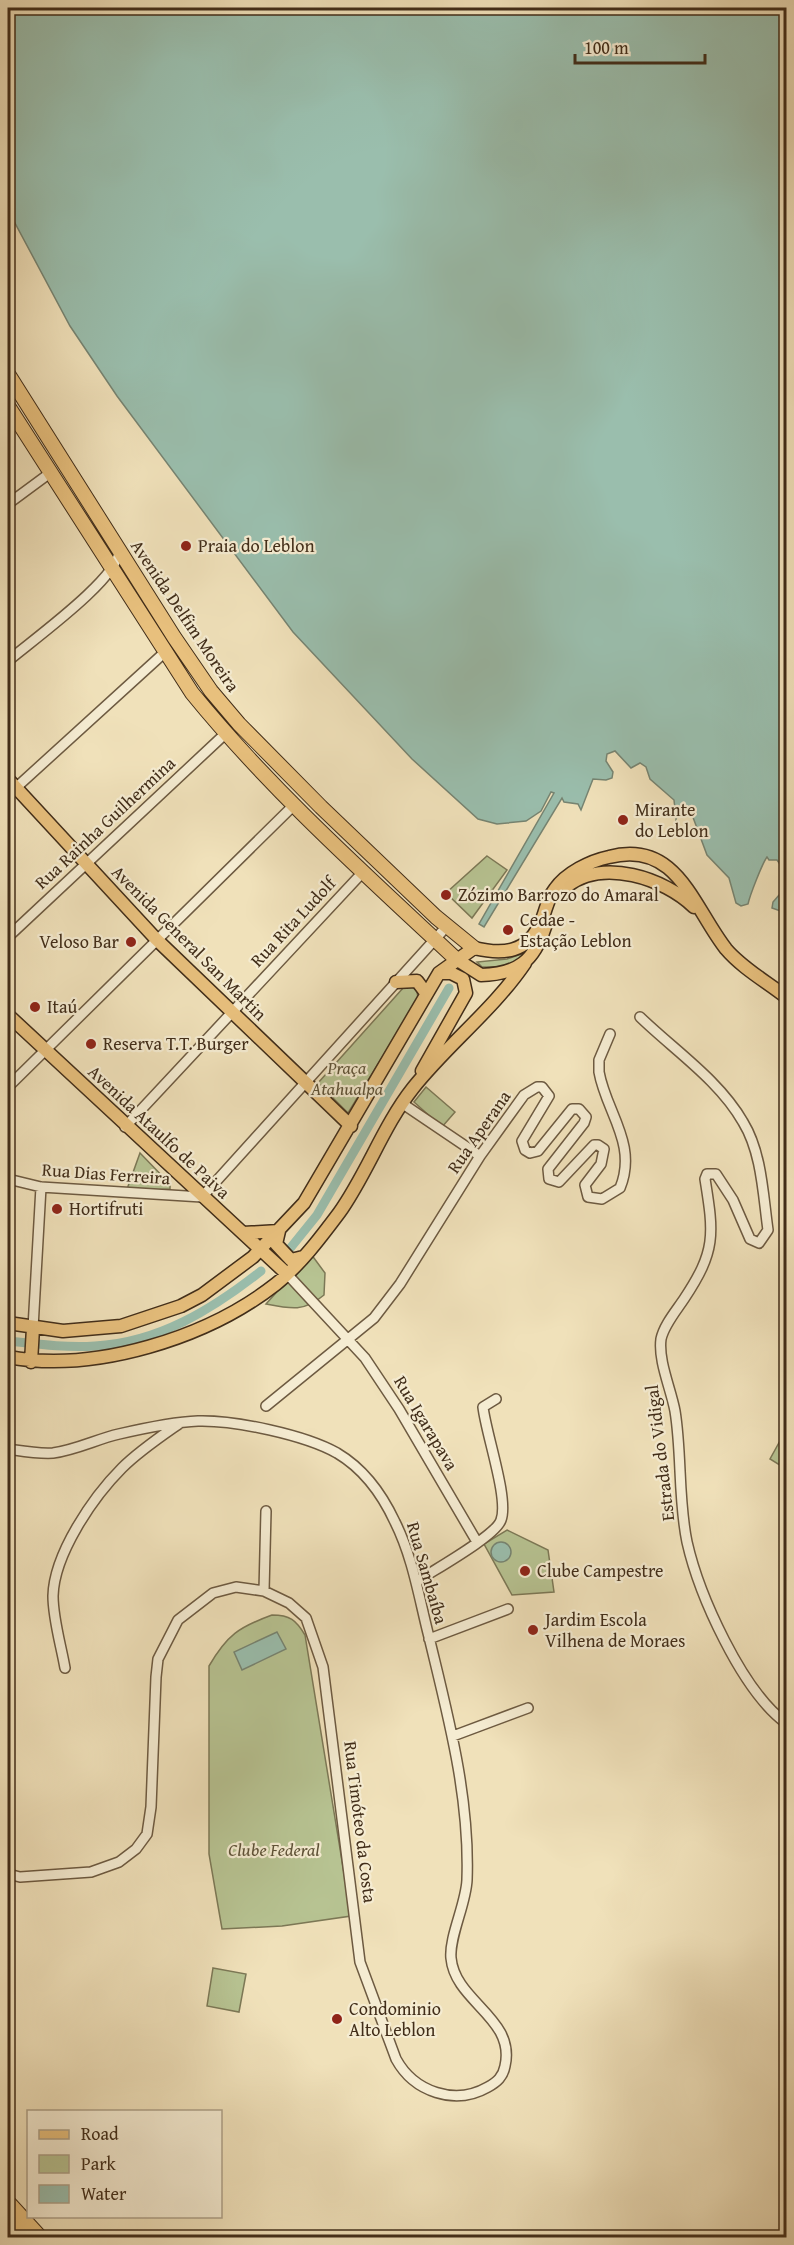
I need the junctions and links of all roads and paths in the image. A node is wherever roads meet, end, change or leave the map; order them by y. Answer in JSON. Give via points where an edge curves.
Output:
{"nodes":[{"id":1,"x":8,"y":374,"type":"edge"},
{"id":2,"x":8,"y":388,"type":"edge"},
{"id":3,"x":8,"y":406,"type":"edge"},
{"id":4,"x":46,"y":434,"type":"junction"},
{"id":5,"x":50,"y":473,"type":"junction"},
{"id":6,"x":8,"y":504,"type":"edge"},
{"id":7,"x":119,"y":550,"type":"junction"},
{"id":8,"x":112,"y":572,"type":"junction"},
{"id":9,"x":164,"y":653,"type":"junction"},
{"id":10,"x":8,"y":661,"type":"edge"},
{"id":11,"x":225,"y":734,"type":"junction"},
{"id":12,"x":10,"y":788,"type":"edge"},
{"id":13,"x":294,"y":805,"type":"junction"},
{"id":14,"x":657,"y":859,"type":"junction"},
{"id":15,"x":85,"y":865,"type":"junction"},
{"id":16,"x":363,"y":872,"type":"junction"},
{"id":17,"x":648,"y":880,"type":"junction"},
{"id":18,"x":702,"y":914,"type":"junction"},
{"id":19,"x":447,"y":926,"type":"junction"},
{"id":20,"x":8,"y":937,"type":"edge"},
{"id":21,"x":156,"y":939,"type":"junction"},
{"id":22,"x":435,"y":940,"type":"junction"},
{"id":23,"x":474,"y":948,"type":"junction"},
{"id":24,"x":456,"y":959,"type":"junction"},
{"id":25,"x":525,"y":963,"type":"junction"},
{"id":26,"x":439,"y":973,"type":"junction"},
{"id":27,"x":396,"y":982,"type":"junction"},
{"id":28,"x":426,"y":993,"type":"junction"},
{"id":29,"x":786,"y":997,"type":"edge"},
{"id":30,"x":231,"y":1012,"type":"junction"},
{"id":31,"x":8,"y":1015,"type":"edge"},
{"id":32,"x":640,"y":1017,"type":"dead end"},
{"id":33,"x":610,"y":1034,"type":"dead end"},
{"id":34,"x":44,"y":1051,"type":"junction"},
{"id":35,"x":306,"y":1082,"type":"junction"},
{"id":36,"x":8,"y":1086,"type":"edge"},
{"id":37,"x":413,"y":1088,"type":"junction"},
{"id":38,"x":403,"y":1104,"type":"junction"},
{"id":39,"x":351,"y":1126,"type":"junction"},
{"id":40,"x":125,"y":1127,"type":"junction"},
{"id":41,"x":480,"y":1156,"type":"junction"},
{"id":42,"x":8,"y":1179,"type":"edge"},
{"id":43,"x":41,"y":1187,"type":"junction"},
{"id":44,"x":202,"y":1197,"type":"junction"},
{"id":45,"x":279,"y":1231,"type":"junction"},
{"id":46,"x":243,"y":1233,"type":"junction"},
{"id":47,"x":261,"y":1250,"type":"junction"},
{"id":48,"x":303,"y":1257,"type":"junction"},
{"id":49,"x":287,"y":1274,"type":"junction"},
{"id":50,"x":8,"y":1323,"type":"edge"},
{"id":51,"x":33,"y":1328,"type":"junction"},
{"id":52,"x":349,"y":1339,"type":"junction"},
{"id":53,"x":8,"y":1357,"type":"edge"},
{"id":54,"x":31,"y":1362,"type":"junction"},
{"id":55,"x":496,"y":1399,"type":"dead end"},
{"id":56,"x":266,"y":1406,"type":"dead end"},
{"id":57,"x":182,"y":1422,"type":"junction"},
{"id":58,"x":8,"y":1449,"type":"edge"},
{"id":59,"x":266,"y":1511,"type":"dead end"},
{"id":60,"x":477,"y":1542,"type":"junction"},
{"id":61,"x":416,"y":1582,"type":"junction"},
{"id":62,"x":264,"y":1591,"type":"junction"},
{"id":63,"x":508,"y":1609,"type":"dead end"},
{"id":64,"x":429,"y":1639,"type":"junction"},
{"id":65,"x":65,"y":1668,"type":"dead end"},
{"id":66,"x":528,"y":1708,"type":"dead end"},
{"id":67,"x":786,"y":1723,"type":"edge"},
{"id":68,"x":453,"y":1736,"type":"junction"},
{"id":69,"x":8,"y":1874,"type":"edge"},
{"id":70,"x":8,"y":2202,"type":"edge"},
{"id":71,"x":8,"y":2218,"type":"edge"},
{"id":72,"x":26,"y":2238,"type":"edge"},
{"id":73,"x":41,"y":2238,"type":"edge"}],
"edges":[{"from":1,"to":4,"type":"highway","name":"Avenida Delfim Moreira"},
{"from":2,"to":4,"type":"highway","via":[[33,429]]},
{"from":3,"to":5,"type":"highway","name":"Avenida Delfim Moreira"},
{"from":4,"to":7,"type":"highway","name":"Avenida Delfim Moreira"},
{"from":5,"to":6,"type":"street"},
{"from":5,"to":8,"type":"highway","name":"Avenida Delfim Moreira"},
{"from":7,"to":8,"type":"street"},
{"from":7,"to":19,"type":"highway","name":"Avenida Delfim Moreira","via":[[191,663],[239,724]]},
{"from":8,"to":9,"type":"highway","name":"Avenida Delfim Moreira"},
{"from":8,"to":10,"type":"street"},
{"from":9,"to":11,"type":"highway","name":"Avenida Delfim Moreira"},
{"from":9,"to":12,"type":"street"},
{"from":11,"to":13,"type":"highway","name":"Avenida Delfim Moreira"},
{"from":11,"to":15,"type":"street","name":"Rua Rainha Guilhermina"},
{"from":12,"to":15,"type":"main road","name":"Avenida General San Martin"},
{"from":13,"to":16,"type":"highway","name":"Avenida Delfim Moreira"},
{"from":13,"to":21,"type":"street"},
{"from":14,"to":17,"type":"main road","via":[[660,872]]},
{"from":14,"to":18,"type":"main road","via":[[677,874]]},
{"from":14,"to":23,"type":"main road","via":[[622,854],[592,862],[556,887],[531,940],[519,949],[503,953]]},
{"from":15,"to":20,"type":"street","name":"Rua Rainha Guilhermina"},
{"from":15,"to":21,"type":"main road","name":"Avenida General San Martin"},
{"from":16,"to":22,"type":"highway","name":"Avenida Delfim Moreira"},
{"from":16,"to":30,"type":"street","name":"Rua Rita Ludolf"},
{"from":17,"to":18,"type":"main road","via":[[675,893]]},
{"from":17,"to":25,"type":"main road","via":[[602,873],[568,884],[555,899],[541,940]]},
{"from":18,"to":29,"type":"main road","via":[[728,951]]},
{"from":19,"to":22,"type":"street"},
{"from":19,"to":23,"type":"highway","name":"Avenida Delfim Moreira"},
{"from":21,"to":30,"type":"main road","name":"Avenida General San Martin"},
{"from":21,"to":34,"type":"street"},
{"from":22,"to":24,"type":"highway","name":"Avenida Delfim Moreira"},
{"from":22,"to":27,"type":"street"},
{"from":23,"to":24,"type":"main road"},
{"from":24,"to":25,"type":"main road","name":"Avenida Delfim Moreira","via":[[481,975],[498,974]]},
{"from":24,"to":26,"type":"main road"},
{"from":25,"to":37,"type":"main road","via":[[481,1018]]},
{"from":26,"to":28,"type":"main road"},
{"from":26,"to":37,"type":"main road","via":[[452,973],[463,980],[466,993]]},
{"from":27,"to":28,"type":"main road","via":[[417,981]]},
{"from":27,"to":35,"type":"street"},
{"from":28,"to":39,"type":"main road"},
{"from":30,"to":35,"type":"main road","name":"Avenida General San Martin"},
{"from":30,"to":40,"type":"street","name":"Rua Rita Ludolf"},
{"from":31,"to":34,"type":"main road","name":"Avenida Ataulfo de Paiva"},
{"from":32,"to":67,"type":"street","name":"Estrada do Vidigal","via":[[727,1098],[744,1123],[756,1154],[768,1230],[759,1244],[750,1239],[728,1191],[716,1174],[707,1174],[712,1225],[705,1264],[666,1328],[661,1346],[675,1412],[684,1521],[694,1565],[707,1603],[745,1676]]},
{"from":33,"to":41,"type":"street","name":"Rua Aperana","via":[[599,1060],[599,1072],[626,1154],[625,1177],[613,1195],[594,1200],[585,1193],[585,1185],[604,1157],[602,1146],[594,1145],[559,1182],[547,1176],[548,1169],[584,1123],[586,1117],[579,1108],[567,1113],[538,1151],[525,1150],[525,1132],[549,1096],[542,1087],[524,1095]]},
{"from":34,"to":36,"type":"street"},
{"from":34,"to":40,"type":"main road","name":"Avenida Ataulfo de Paiva"},
{"from":35,"to":39,"type":"main road","name":"Avenida General San Martin"},
{"from":35,"to":44,"type":"street"},
{"from":37,"to":38,"type":"main road"},
{"from":38,"to":41,"type":"street"},
{"from":38,"to":48,"type":"main road","via":[[340,1212]]},
{"from":39,"to":45,"type":"main road","via":[[304,1203]]},
{"from":40,"to":44,"type":"main road","name":"Avenida Ataulfo de Paiva"},
{"from":41,"to":52,"type":"street","name":"Rua Aperana","via":[[394,1292],[374,1318]]},
{"from":42,"to":43,"type":"street","name":"Rua Dias Ferreira"},
{"from":43,"to":44,"type":"street","name":"Rua Dias Ferreira"},
{"from":43,"to":51,"type":"street"},
{"from":44,"to":46,"type":"main road","name":"Avenida Ataulfo de Paiva"},
{"from":45,"to":46,"type":"main road"},
{"from":45,"to":47,"type":"main road"},
{"from":45,"to":48,"type":"main road","via":[[276,1244],[280,1251],[291,1260]]},
{"from":46,"to":47,"type":"main road","name":"Avenida Ataulfo de Paiva"},
{"from":47,"to":49,"type":"main road","name":"Avenida Ataulfo de Paiva"},
{"from":47,"to":51,"type":"main road","via":[[202,1295],[146,1319],[96,1329]]},
{"from":48,"to":49,"type":"main road"},
{"from":49,"to":52,"type":"street","name":"Rua Igarapava"},
{"from":49,"to":54,"type":"main road","via":[[244,1304],[168,1342],[123,1353]]},
{"from":50,"to":51,"type":"main road"},
{"from":51,"to":54,"type":"main road"},
{"from":52,"to":56,"type":"street","name":"Rua Aperana"},
{"from":52,"to":60,"type":"street","name":"Rua Igarapava","via":[[399,1409]]},
{"from":53,"to":54,"type":"main road"},
{"from":55,"to":60,"type":"street","via":[[483,1407],[501,1494],[501,1520],[497,1528]]},
{"from":57,"to":58,"type":"street","name":"Rua Sambaíba","via":[[113,1435],[53,1453]]},
{"from":57,"to":61,"type":"street","name":"Rua Sambaíba","via":[[272,1431],[308,1440],[336,1453],[356,1467],[383,1499],[405,1543]]},
{"from":57,"to":65,"type":"street","via":[[122,1468],[75,1531],[56,1577],[53,1596]]},
{"from":59,"to":62,"type":"street"},
{"from":60,"to":61,"type":"street"},
{"from":61,"to":64,"type":"street","name":"Rua Sambaíba"},
{"from":62,"to":68,"type":"street","name":"Rua Timóteo da Costa","via":[[290,1603],[306,1618],[323,1667],[364,1975],[403,2071],[430,2091],[457,2098],[476,2094],[500,2080],[507,2057],[500,2029],[466,1993],[451,1957],[467,1882],[462,1792]]},
{"from":62,"to":69,"type":"street","name":"Rua Timóteo da Costa","via":[[236,1587],[213,1593],[178,1620],[170,1632],[158,1659],[147,1834],[136,1849],[119,1862],[91,1872],[20,1877]]},
{"from":63,"to":64,"type":"street"},
{"from":64,"to":68,"type":"street","name":"Rua Sambaíba"},
{"from":66,"to":68,"type":"street"},
{"from":70,"to":73,"type":"highway"},
{"from":71,"to":72,"type":"highway"}]}
